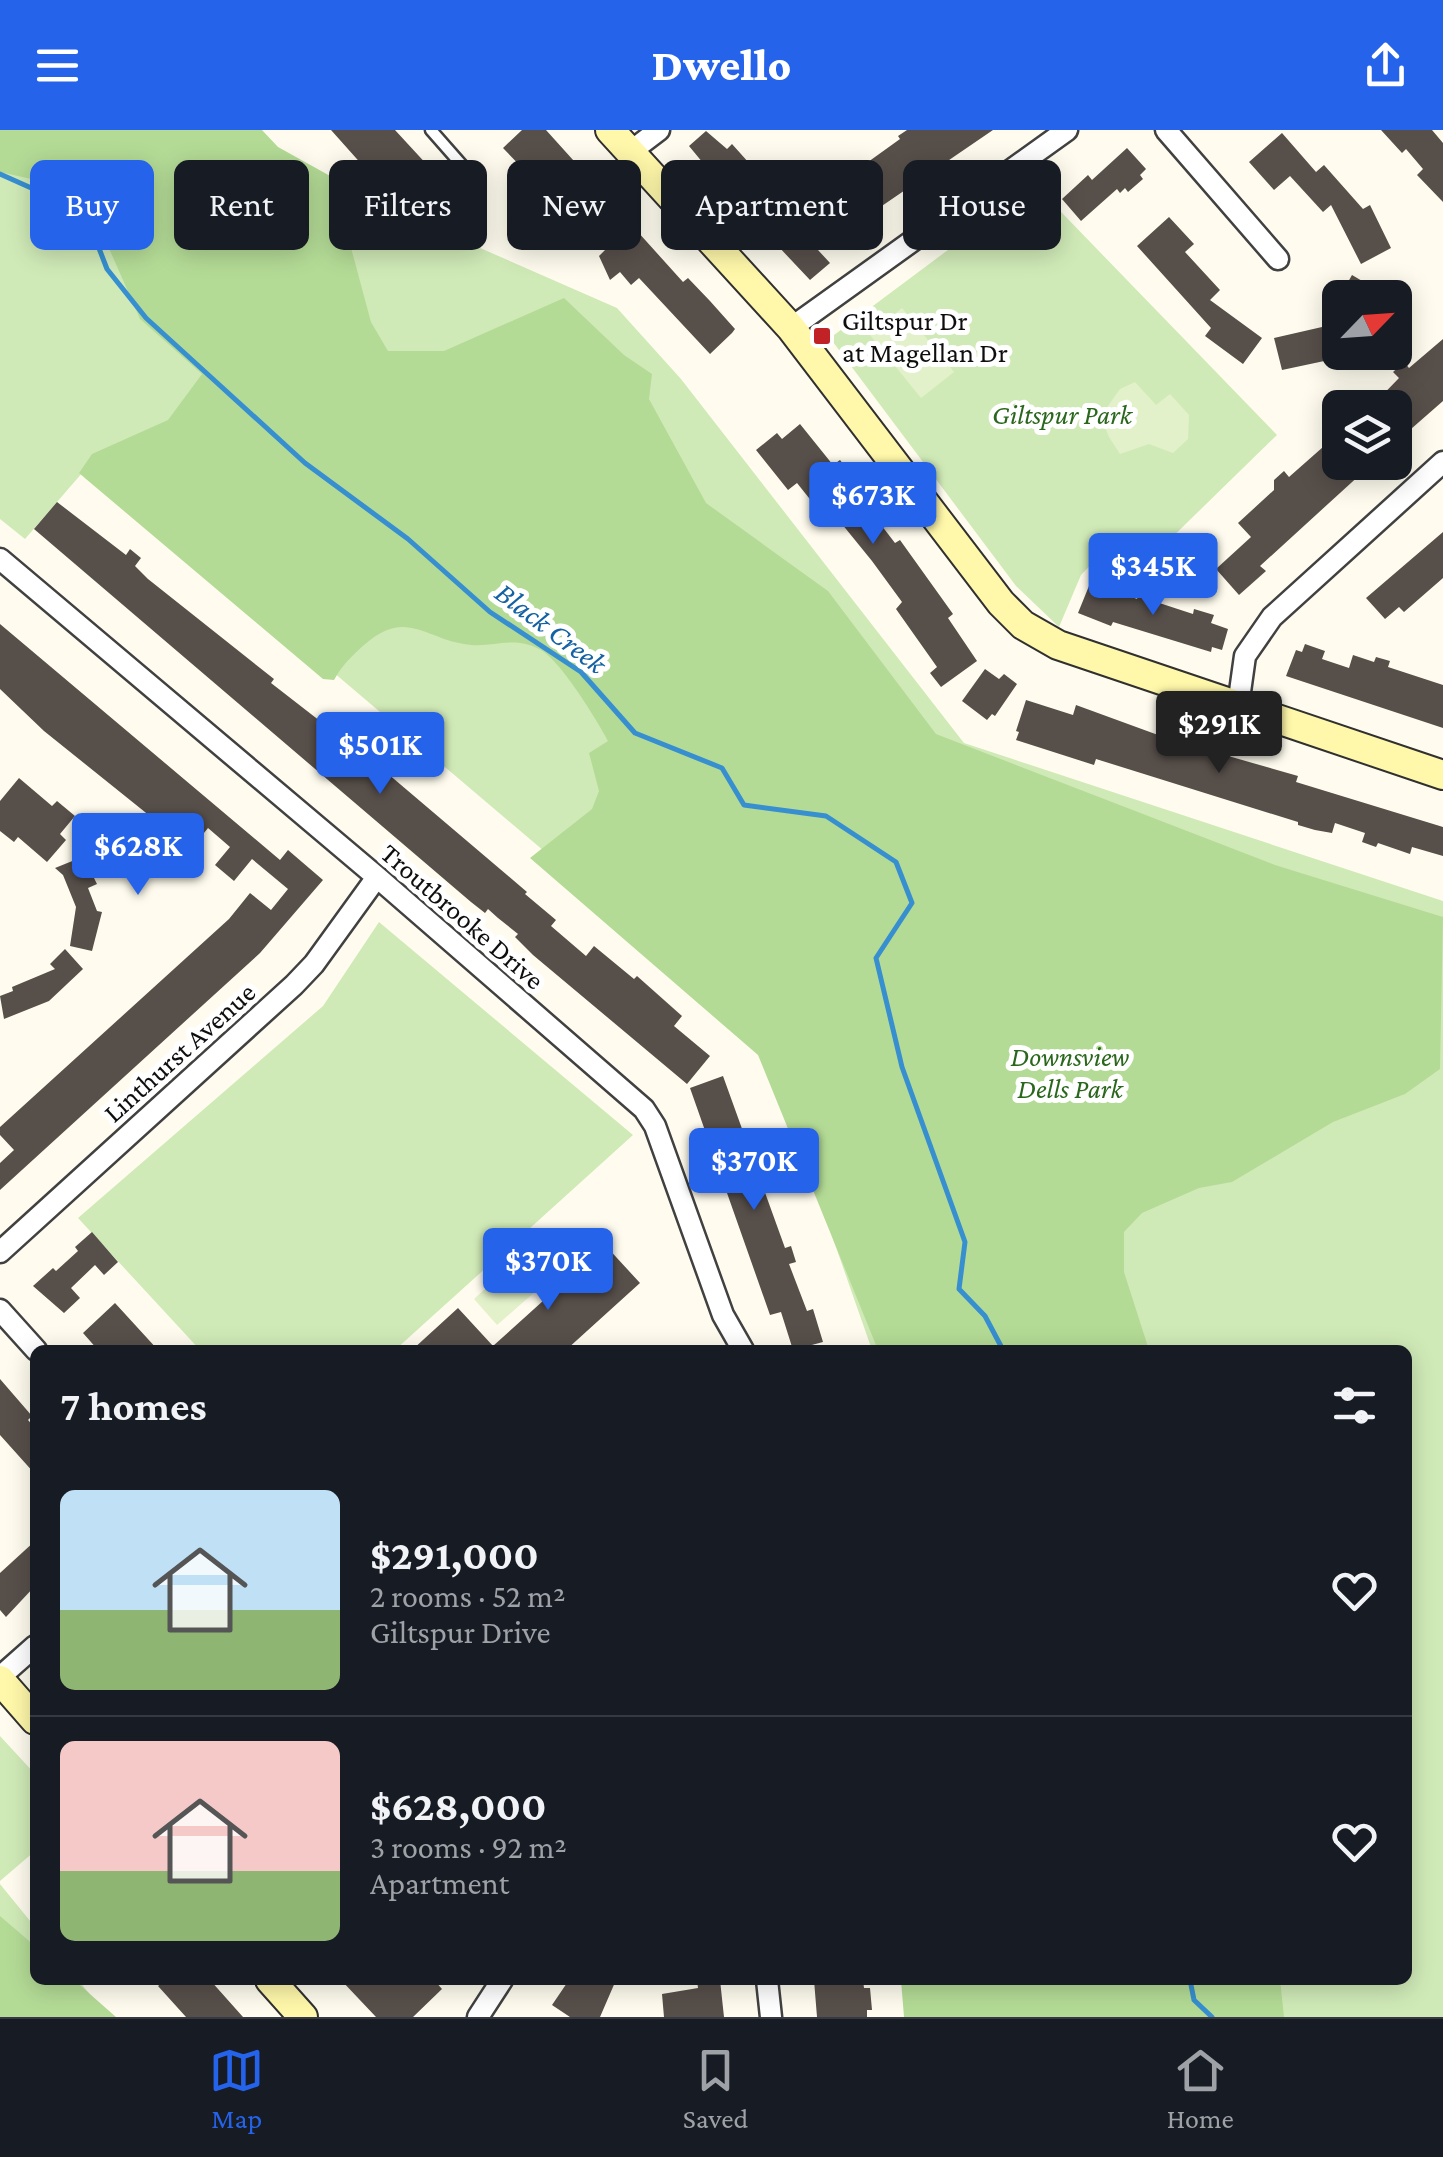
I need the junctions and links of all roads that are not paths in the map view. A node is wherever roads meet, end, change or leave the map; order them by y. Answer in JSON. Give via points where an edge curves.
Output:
{"nodes":[{"id":1,"x":431,"y":130,"type":"edge"},
{"id":2,"x":610,"y":130,"type":"edge"},
{"id":3,"x":658,"y":130,"type":"edge"},
{"id":4,"x":1068,"y":130,"type":"edge"},
{"id":5,"x":1166,"y":130,"type":"edge"},
{"id":6,"x":630,"y":152,"type":"junction"},
{"id":7,"x":458,"y":160,"type":"edge"},
{"id":8,"x":1278,"y":258,"type":"dead end"},
{"id":9,"x":790,"y":328,"type":"junction"},
{"id":10,"x":1443,"y":462,"type":"edge"},
{"id":11,"x":0,"y":559,"type":"edge"},
{"id":12,"x":1238,"y":706,"type":"junction"},
{"id":13,"x":1443,"y":774,"type":"edge"},
{"id":14,"x":376,"y":877,"type":"junction"},
{"id":15,"x":0,"y":1252,"type":"edge"},
{"id":16,"x":0,"y":1310,"type":"edge"},
{"id":17,"x":32,"y":1345,"type":"edge"},
{"id":18,"x":740,"y":1345,"type":"edge"},
{"id":19,"x":30,"y":1651,"type":"edge"},
{"id":20,"x":0,"y":1678,"type":"edge"},
{"id":21,"x":30,"y":1714,"type":"edge"},
{"id":22,"x":275,"y":1985,"type":"edge"},
{"id":23,"x":499,"y":1985,"type":"edge"},
{"id":24,"x":768,"y":1985,"type":"edge"},
{"id":25,"x":304,"y":2017,"type":"edge"},
{"id":26,"x":478,"y":2017,"type":"edge"},
{"id":27,"x":771,"y":2017,"type":"edge"}],
"edges":[{"from":1,"to":7,"type":"lane"},
{"from":2,"to":6,"type":"street"},
{"from":3,"to":6,"type":"street"},
{"from":4,"to":9,"type":"street"},
{"from":5,"to":8,"type":"street"},
{"from":6,"to":9,"type":"street"},
{"from":9,"to":12,"type":"street","via":[[1023,625],[1058,645]]},
{"from":10,"to":12,"type":"street","via":[[1272,617],[1246,656]]},
{"from":11,"to":14,"type":"street","name":"Troutbrooke Drive"},
{"from":12,"to":13,"type":"street"},
{"from":14,"to":15,"type":"street","name":"Linthurst Avenue","via":[[294,984]]},
{"from":14,"to":18,"type":"street","name":"Troutbrooke Drive","via":[[644,1109]]},
{"from":16,"to":17,"type":"street"},
{"from":19,"to":20,"type":"street"},
{"from":20,"to":21,"type":"street"},
{"from":22,"to":25,"type":"street"},
{"from":23,"to":26,"type":"street"},
{"from":24,"to":27,"type":"street"}]}
